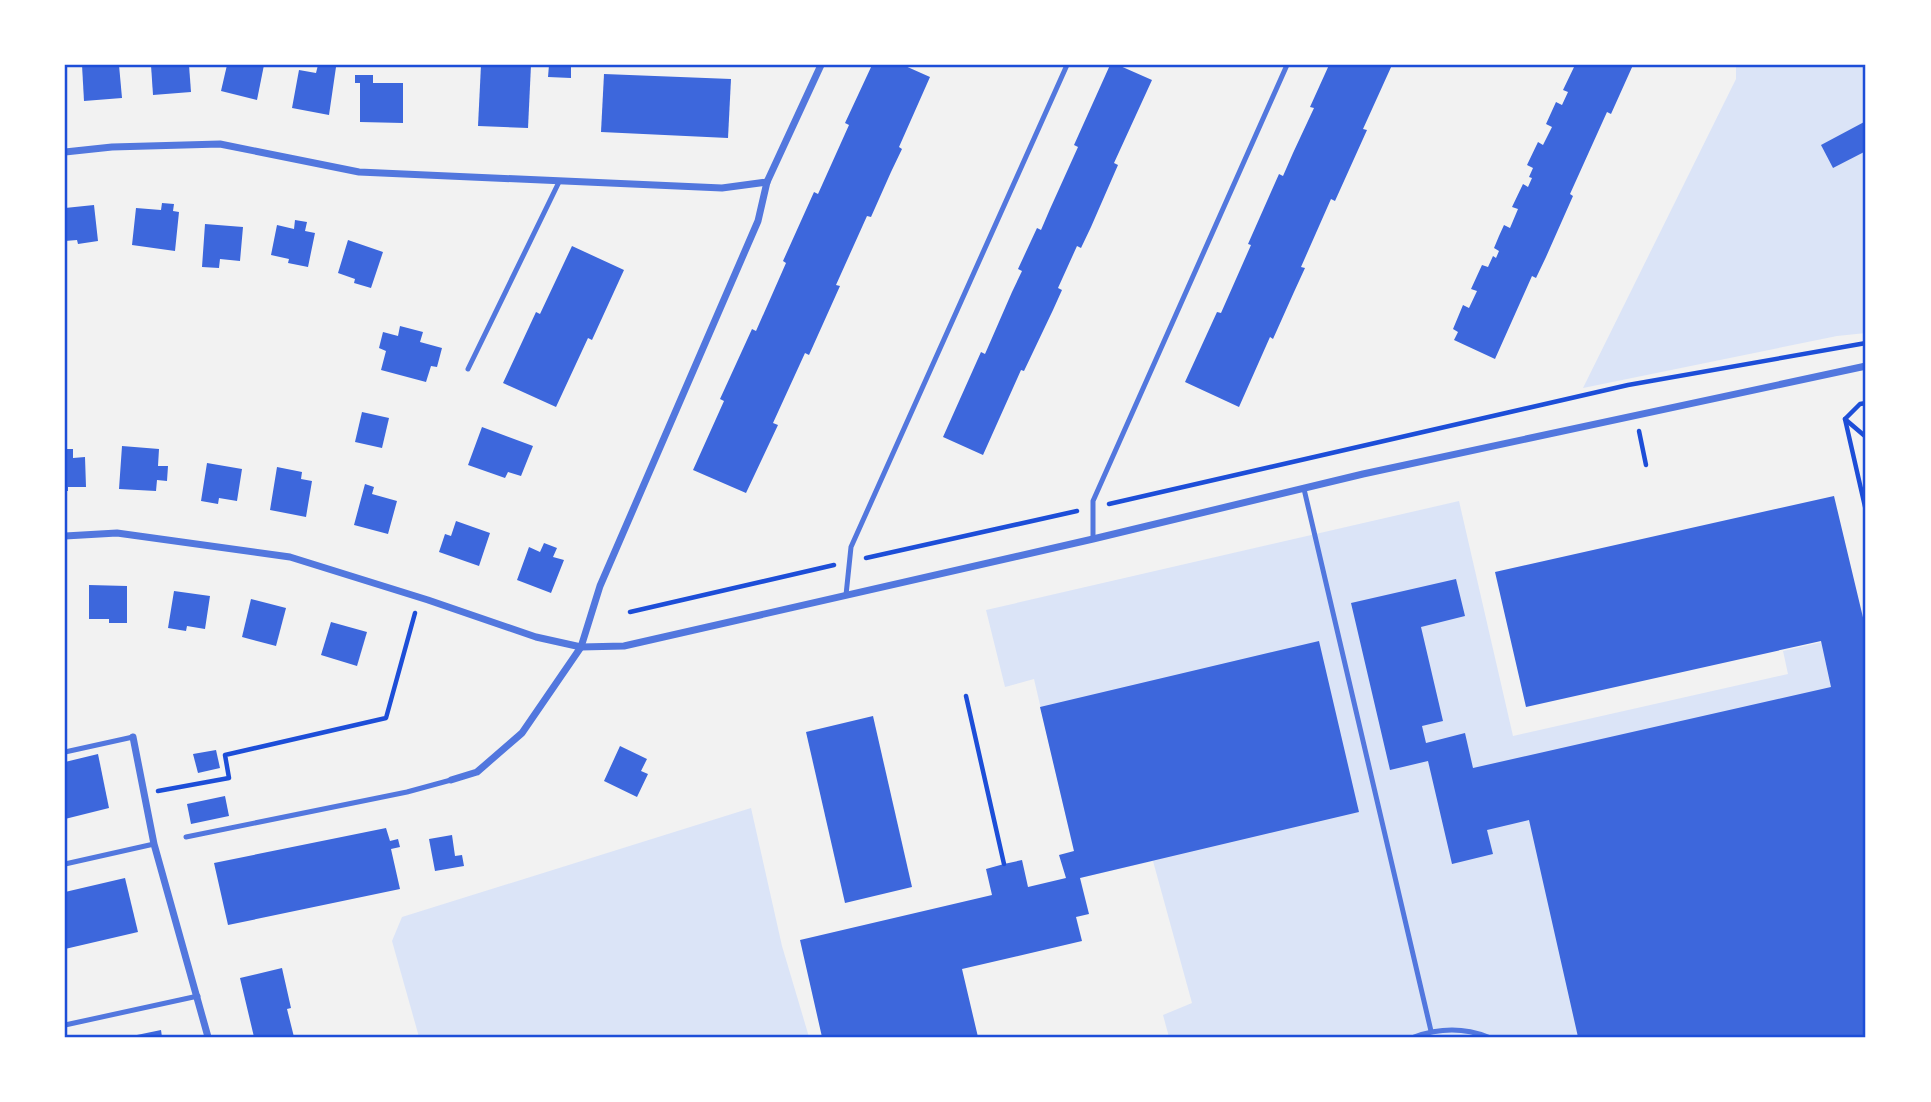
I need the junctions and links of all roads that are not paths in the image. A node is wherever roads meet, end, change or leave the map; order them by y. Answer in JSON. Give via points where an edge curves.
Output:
{"nodes":[{"id":1,"x":821,"y":65,"type":"edge"},
{"id":2,"x":1067,"y":65,"type":"edge"},
{"id":3,"x":1287,"y":65,"type":"edge"},
{"id":4,"x":65,"y":152,"type":"edge"},
{"id":5,"x":559,"y":182,"type":"junction"},
{"id":6,"x":767,"y":182,"type":"junction"},
{"id":7,"x":1866,"y":366,"type":"edge"},
{"id":8,"x":468,"y":369,"type":"dead end"},
{"id":9,"x":1304,"y":489,"type":"junction"},
{"id":10,"x":65,"y":536,"type":"edge"},
{"id":11,"x":1093,"y":539,"type":"junction"},
{"id":12,"x":846,"y":595,"type":"junction"},
{"id":13,"x":581,"y":647,"type":"junction"},
{"id":14,"x":133,"y":737,"type":"joint"},
{"id":15,"x":65,"y":752,"type":"edge"},
{"id":16,"x":451,"y":780,"type":"joint"},
{"id":17,"x":186,"y":837,"type":"dead end"},
{"id":18,"x":154,"y":844,"type":"junction"},
{"id":19,"x":65,"y":864,"type":"edge"},
{"id":20,"x":198,"y":996,"type":"junction"},
{"id":21,"x":65,"y":1025,"type":"edge"},
{"id":22,"x":1431,"y":1031,"type":"junction"},
{"id":23,"x":208,"y":1037,"type":"edge"},
{"id":24,"x":1414,"y":1037,"type":"edge"},
{"id":25,"x":1488,"y":1037,"type":"edge"}],
"edges":[{"from":1,"to":6,"type":"street"},
{"from":2,"to":12,"type":"lane","via":[[851,547]]},
{"from":3,"to":11,"type":"lane","via":[[1093,501]]},
{"from":4,"to":5,"type":"street","via":[[219,144],[359,172]]},
{"from":5,"to":6,"type":"street","via":[[722,188]]},
{"from":5,"to":8,"type":"lane"},
{"from":6,"to":13,"type":"street","via":[[758,221],[600,586]]},
{"from":7,"to":9,"type":"street"},
{"from":9,"to":11,"type":"street"},
{"from":9,"to":22,"type":"lane"},
{"from":10,"to":13,"type":"street","via":[[117,533],[290,557],[536,637]]},
{"from":11,"to":12,"type":"street"},
{"from":12,"to":13,"type":"street","via":[[624,646]]},
{"from":13,"to":16,"type":"street","via":[[522,733],[477,772]]},
{"from":14,"to":15,"type":"lane"},
{"from":14,"to":18,"type":"street"},
{"from":16,"to":17,"type":"lane"},
{"from":18,"to":19,"type":"lane"},
{"from":18,"to":20,"type":"street"},
{"from":20,"to":21,"type":"lane"},
{"from":20,"to":23,"type":"street"},
{"from":22,"to":24,"type":"lane"},
{"from":22,"to":25,"type":"lane","via":[[1462,1030]]}]}
